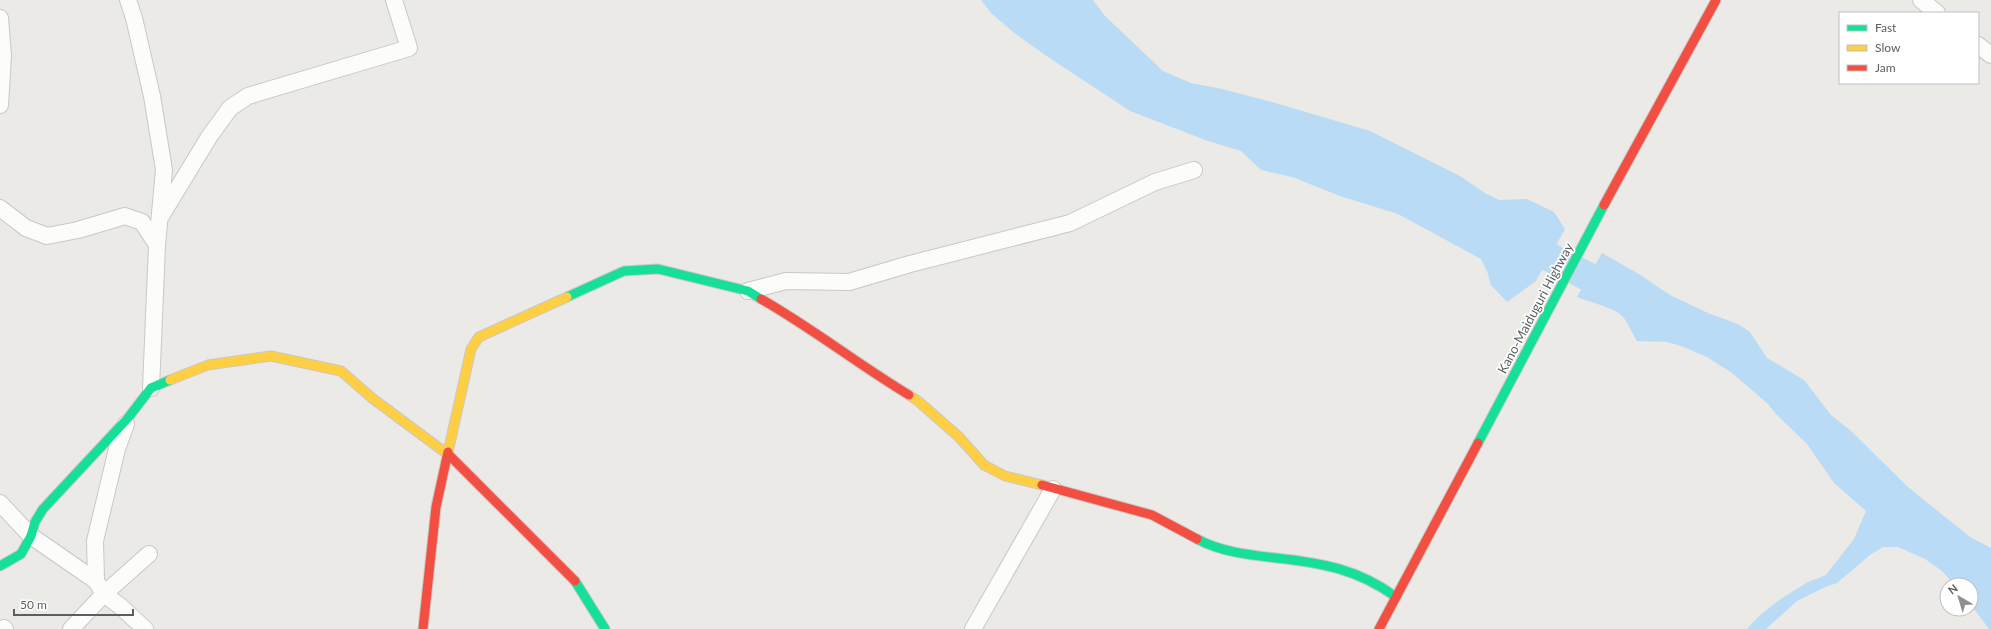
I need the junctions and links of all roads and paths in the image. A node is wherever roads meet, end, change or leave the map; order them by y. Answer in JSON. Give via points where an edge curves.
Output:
{"nodes":[{"id":1,"x":128,"y":0,"type":"edge"},
{"id":2,"x":394,"y":0,"type":"edge"},
{"id":3,"x":1716,"y":0,"type":"edge"},
{"id":4,"x":1921,"y":0,"type":"edge"},
{"id":5,"x":1936,"y":12,"type":"edge"},
{"id":6,"x":0,"y":18,"type":"edge"},
{"id":7,"x":1979,"y":46,"type":"edge"},
{"id":8,"x":1991,"y":55,"type":"edge"},
{"id":9,"x":0,"y":105,"type":"edge"},
{"id":10,"x":1194,"y":170,"type":"dead end"},
{"id":11,"x":0,"y":208,"type":"edge"},
{"id":12,"x":160,"y":219,"type":"junction"},
{"id":13,"x":157,"y":245,"type":"junction"},
{"id":14,"x":748,"y":291,"type":"junction"},
{"id":15,"x":151,"y":388,"type":"junction"},
{"id":16,"x":128,"y":418,"type":"junction"},
{"id":17,"x":448,"y":454,"type":"junction"},
{"id":18,"x":1053,"y":489,"type":"junction"},
{"id":19,"x":0,"y":503,"type":"edge"},
{"id":20,"x":31,"y":536,"type":"junction"},
{"id":21,"x":149,"y":554,"type":"dead end"},
{"id":22,"x":0,"y":566,"type":"edge"},
{"id":23,"x":100,"y":587,"type":"junction"},
{"id":24,"x":1396,"y":597,"type":"junction"},
{"id":25,"x":139,"y":626,"type":"edge"},
{"id":26,"x":72,"y":629,"type":"edge"},
{"id":27,"x":423,"y":629,"type":"edge"},
{"id":28,"x":605,"y":629,"type":"edge"},
{"id":29,"x":973,"y":629,"type":"edge"},
{"id":30,"x":1379,"y":629,"type":"edge"}],
"edges":[{"from":1,"to":12,"type":"street","via":[[152,96],[164,170]]},
{"from":2,"to":12,"type":"street","via":[[408,48],[248,96],[230,108],[209,137]]},
{"from":3,"to":24,"type":"main road","name":"Kano-Maiduguri Highway","via":[[1586,238]]},
{"from":4,"to":5,"type":"street"},
{"from":6,"to":9,"type":"street","via":[[3,56]]},
{"from":7,"to":8,"type":"street"},
{"from":10,"to":14,"type":"street","via":[[1155,182],[1070,223],[849,282],[786,281]]},
{"from":11,"to":13,"type":"street","via":[[26,228],[47,236],[125,216],[142,222]]},
{"from":12,"to":13,"type":"street"},
{"from":13,"to":15,"type":"street"},
{"from":14,"to":17,"type":"main road","via":[[658,269],[624,271],[479,336],[471,349]]},
{"from":14,"to":18,"type":"main road","via":[[786,313],[869,371],[918,401],[959,437],[984,464],[1005,476]]},
{"from":15,"to":16,"type":"main road"},
{"from":15,"to":17,"type":"main road","via":[[208,365],[271,356],[310,364],[341,371],[372,398]]},
{"from":16,"to":20,"type":"main road","via":[[43,509],[35,522]]},
{"from":16,"to":23,"type":"street","via":[[117,449],[95,541]]},
{"from":17,"to":27,"type":"main road","via":[[436,506]]},
{"from":17,"to":28,"type":"main road","via":[[575,580]]},
{"from":18,"to":24,"type":"main road","via":[[1153,516],[1218,549],[1326,565],[1359,576]]},
{"from":18,"to":29,"type":"street"},
{"from":19,"to":20,"type":"street"},
{"from":20,"to":22,"type":"main road","via":[[21,554]]},
{"from":20,"to":23,"type":"street"},
{"from":21,"to":23,"type":"street"},
{"from":23,"to":25,"type":"street"},
{"from":23,"to":26,"type":"street"},
{"from":24,"to":30,"type":"main road","name":"Kano-Maiduguri Highway"}]}
